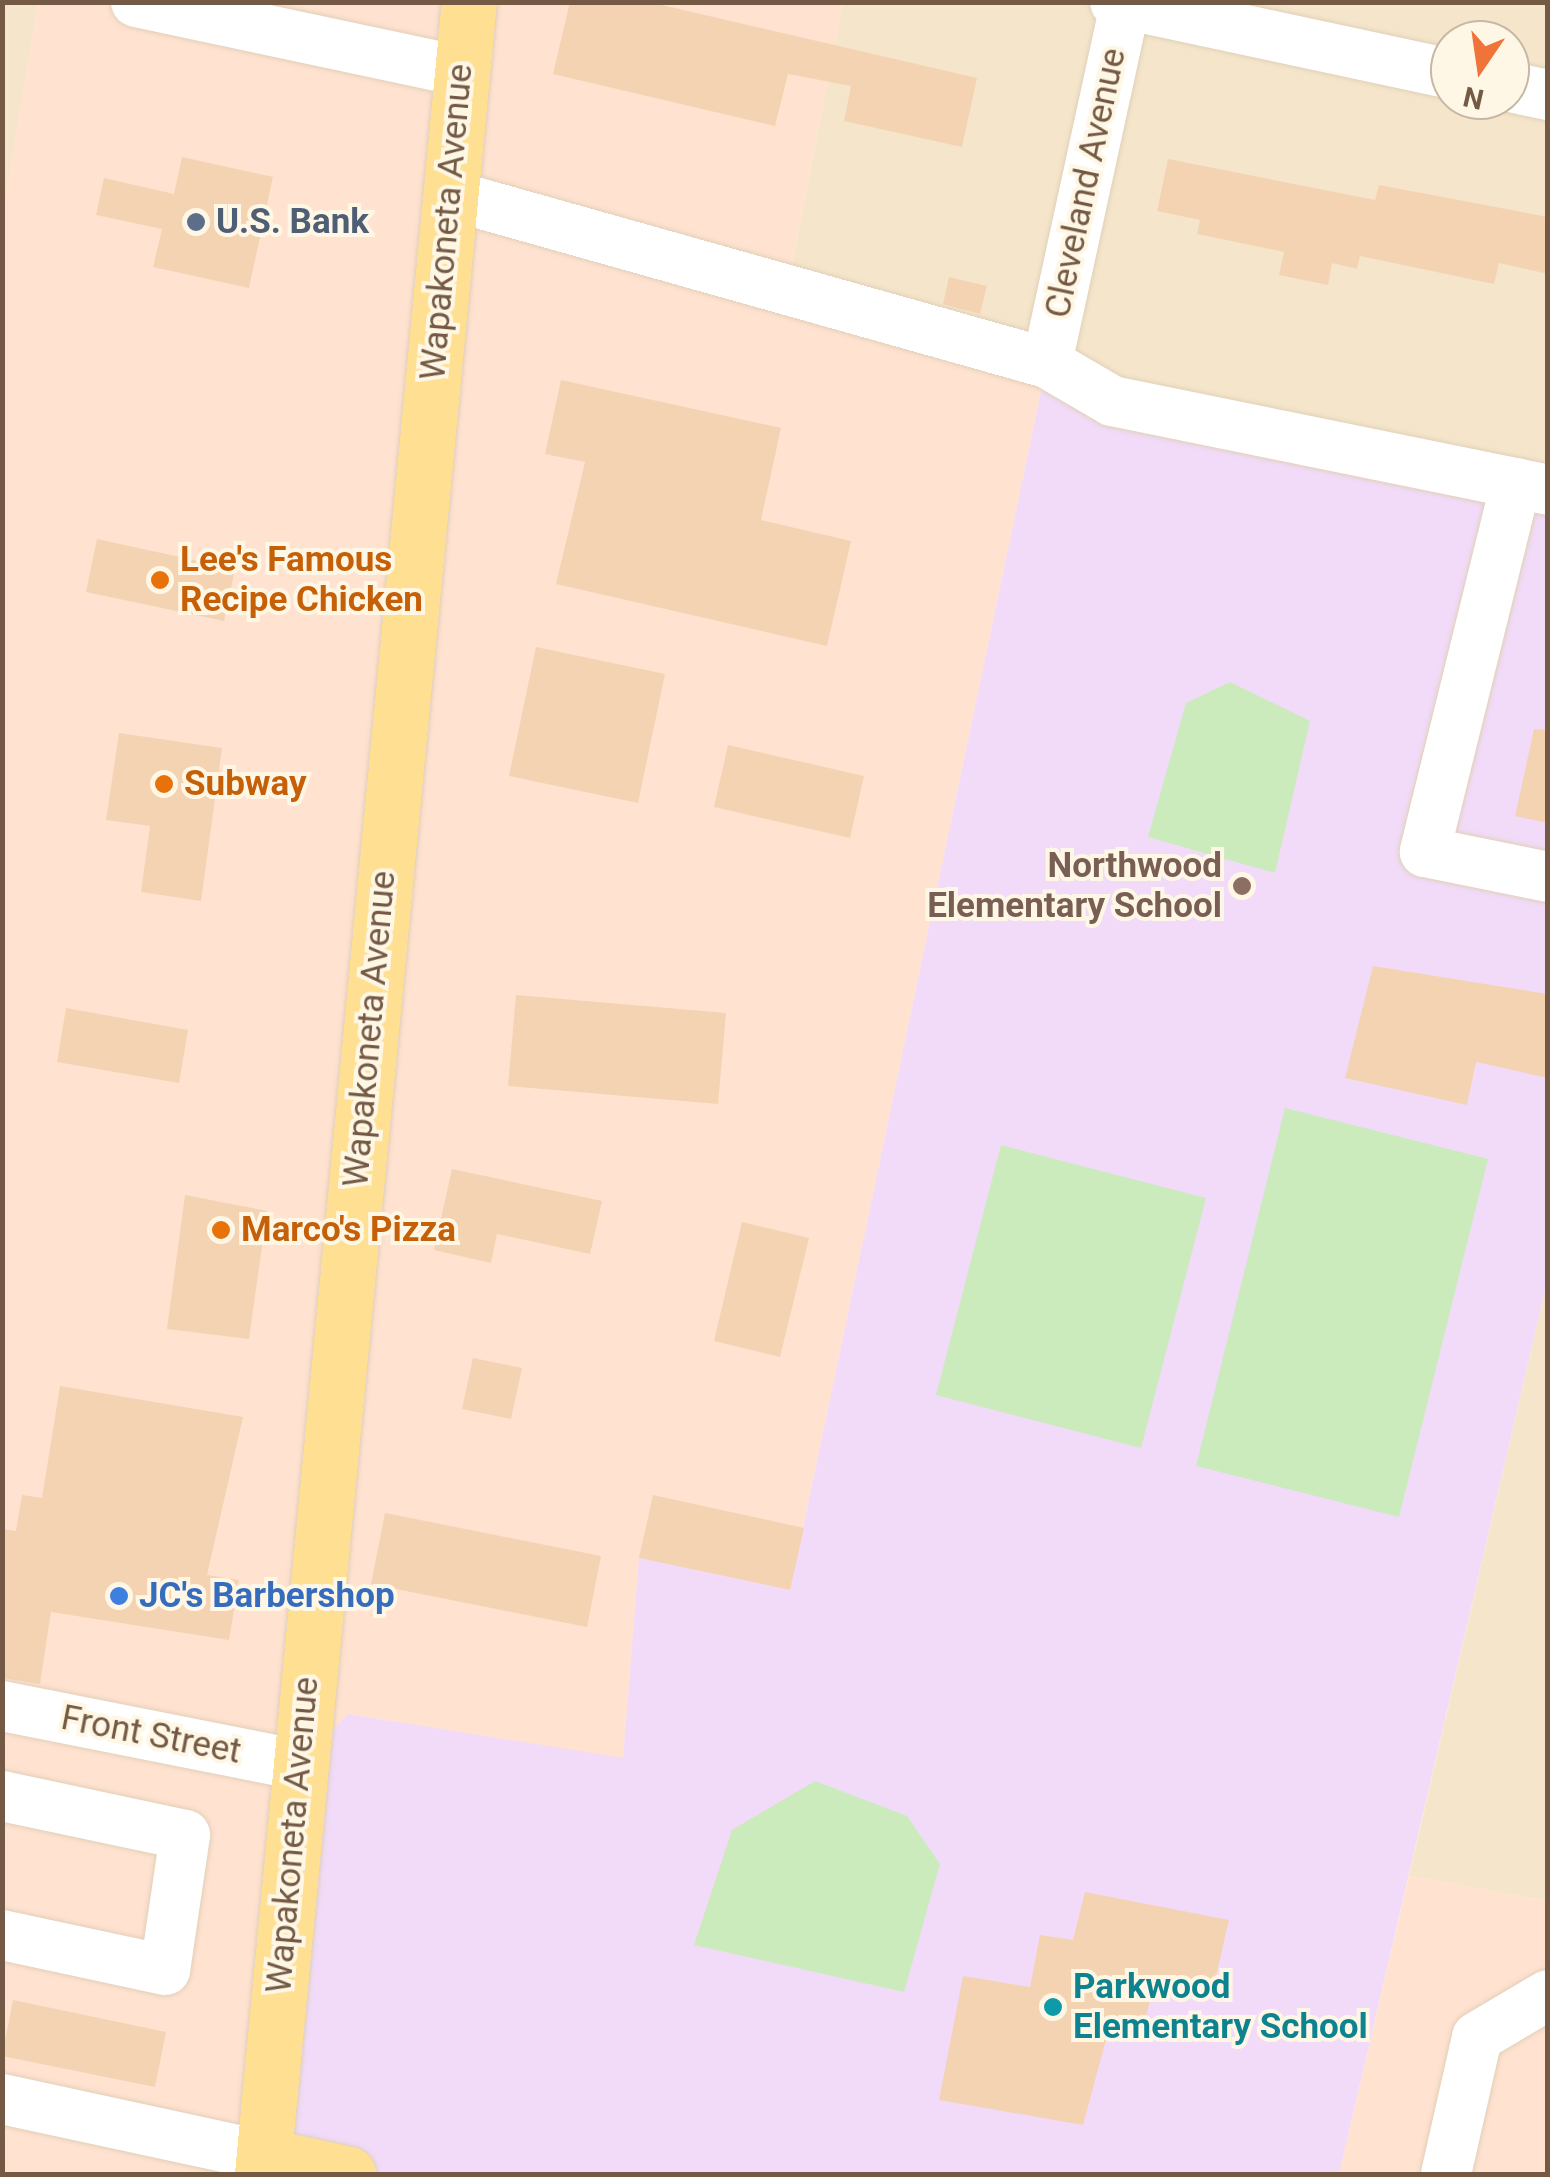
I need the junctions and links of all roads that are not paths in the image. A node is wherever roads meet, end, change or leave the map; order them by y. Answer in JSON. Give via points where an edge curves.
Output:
{"nodes":[{"id":1,"x":136,"y":2,"type":"edge"},
{"id":2,"x":469,"y":2,"type":"edge"},
{"id":3,"x":1122,"y":3,"type":"edge"},
{"id":4,"x":1430,"y":70,"type":"edge"},
{"id":5,"x":461,"y":71,"type":"junction"},
{"id":6,"x":450,"y":195,"type":"junction"},
{"id":7,"x":1046,"y":363,"type":"junction"},
{"id":8,"x":1532,"y":487,"type":"edge"},
{"id":9,"x":1548,"y":877,"type":"edge"},
{"id":10,"x":2,"y":1706,"type":"edge"},
{"id":11,"x":299,"y":1764,"type":"junction"},
{"id":12,"x":2,"y":1796,"type":"edge"},
{"id":13,"x":2,"y":1935,"type":"edge"},
{"id":14,"x":1548,"y":1994,"type":"edge"},
{"id":15,"x":2,"y":2099,"type":"edge"},
{"id":16,"x":263,"y":2165,"type":"edge"},
{"id":17,"x":348,"y":2174,"type":"edge"},
{"id":18,"x":1446,"y":2174,"type":"edge"}],
"edges":[{"from":1,"to":5,"type":"street"},
{"from":2,"to":5,"type":"main road","name":"Wapakoneta Avenue"},
{"from":3,"to":4,"type":"street"},
{"from":3,"to":7,"type":"street","name":"Cleveland Avenue"},
{"from":5,"to":6,"type":"main road","name":"Wapakoneta Avenue"},
{"from":6,"to":7,"type":"street"},
{"from":6,"to":11,"type":"main road","name":"Wapakoneta Avenue"},
{"from":7,"to":8,"type":"street","via":[[1112,402]]},
{"from":8,"to":9,"type":"street","via":[[1426,852]]},
{"from":10,"to":11,"type":"street","name":"Front Street"},
{"from":11,"to":16,"type":"main road","name":"Wapakoneta Avenue"},
{"from":12,"to":13,"type":"street","via":[[185,1835],[165,1970]]},
{"from":14,"to":18,"type":"street","via":[[1477,2037]]},
{"from":15,"to":16,"type":"street"},
{"from":16,"to":17,"type":"main road"}]}
